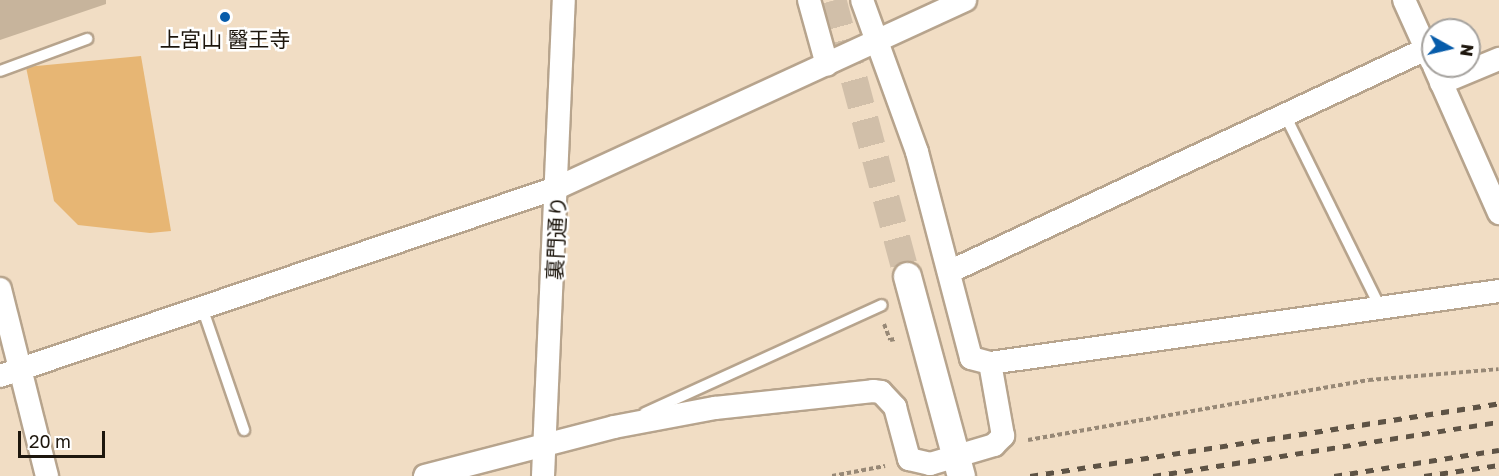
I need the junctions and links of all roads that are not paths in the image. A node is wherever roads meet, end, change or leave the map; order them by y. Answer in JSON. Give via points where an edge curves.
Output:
{"nodes":[{"id":1,"x":584,"y":0,"type":"edge"},
{"id":2,"x":809,"y":0,"type":"edge"},
{"id":3,"x":862,"y":0,"type":"edge"},
{"id":4,"x":965,"y":0,"type":"edge"},
{"id":5,"x":1404,"y":0,"type":"edge"},
{"id":6,"x":564,"y":5,"type":"edge"},
{"id":7,"x":87,"y":39,"type":"dead end"},
{"id":8,"x":1421,"y":39,"type":"edge"},
{"id":9,"x":874,"y":41,"type":"junction"},
{"id":10,"x":1499,"y":59,"type":"edge"},
{"id":11,"x":1481,"y":61,"type":"edge"},
{"id":12,"x":827,"y":65,"type":"junction"},
{"id":13,"x":1421,"y":70,"type":"edge"},
{"id":14,"x":0,"y":71,"type":"edge"},
{"id":15,"x":1438,"y":78,"type":"edge"},
{"id":16,"x":1286,"y":115,"type":"junction"},
{"id":17,"x":559,"y":187,"type":"junction"},
{"id":18,"x":1499,"y":213,"type":"edge"},
{"id":19,"x":949,"y":272,"type":"junction"},
{"id":20,"x":907,"y":276,"type":"tunnel mouth"},
{"id":21,"x":0,"y":289,"type":"edge"},
{"id":22,"x":1499,"y":291,"type":"edge"},
{"id":23,"x":882,"y":305,"type":"dead end"},
{"id":24,"x":1380,"y":307,"type":"junction"},
{"id":25,"x":203,"y":310,"type":"junction"},
{"id":26,"x":990,"y":363,"type":"junction"},
{"id":27,"x":22,"y":369,"type":"junction"},
{"id":28,"x":0,"y":376,"type":"edge"},
{"id":29,"x":614,"y":427,"type":"junction"},
{"id":30,"x":243,"y":430,"type":"dead end"},
{"id":31,"x":545,"y":447,"type":"junction"},
{"id":32,"x":958,"y":465,"type":"edge"},
{"id":33,"x":47,"y":476,"type":"edge"},
{"id":34,"x":425,"y":476,"type":"edge"},
{"id":35,"x":543,"y":476,"type":"edge"}],
"edges":[{"from":1,"to":6,"type":"street"},
{"from":2,"to":12,"type":"street"},
{"from":3,"to":9,"type":"street"},
{"from":4,"to":9,"type":"street"},
{"from":5,"to":8,"type":"street"},
{"from":6,"to":17,"type":"street","name":"裏門通り"},
{"from":7,"to":14,"type":"lane"},
{"from":9,"to":12,"type":"street"},
{"from":9,"to":19,"type":"street","via":[[917,152]]},
{"from":10,"to":11,"type":"street"},
{"from":12,"to":17,"type":"street"},
{"from":13,"to":16,"type":"street"},
{"from":15,"to":18,"type":"street"},
{"from":16,"to":19,"type":"street"},
{"from":16,"to":24,"type":"lane"},
{"from":17,"to":25,"type":"street"},
{"from":17,"to":31,"type":"street","name":"裏門通り"},
{"from":19,"to":26,"type":"street","via":[[971,358]]},
{"from":20,"to":32,"type":"street"},
{"from":21,"to":27,"type":"street"},
{"from":22,"to":24,"type":"street"},
{"from":23,"to":29,"type":"lane"},
{"from":24,"to":26,"type":"street"},
{"from":25,"to":27,"type":"street"},
{"from":25,"to":30,"type":"lane"},
{"from":26,"to":32,"type":"street","via":[[1003,436]]},
{"from":27,"to":28,"type":"street"},
{"from":27,"to":33,"type":"street"},
{"from":29,"to":31,"type":"street"},
{"from":29,"to":32,"type":"street","via":[[715,408],[873,391],[888,397],[895,407],[909,459]]},
{"from":31,"to":34,"type":"street"},
{"from":31,"to":35,"type":"street","name":"裏門通り"}]}
